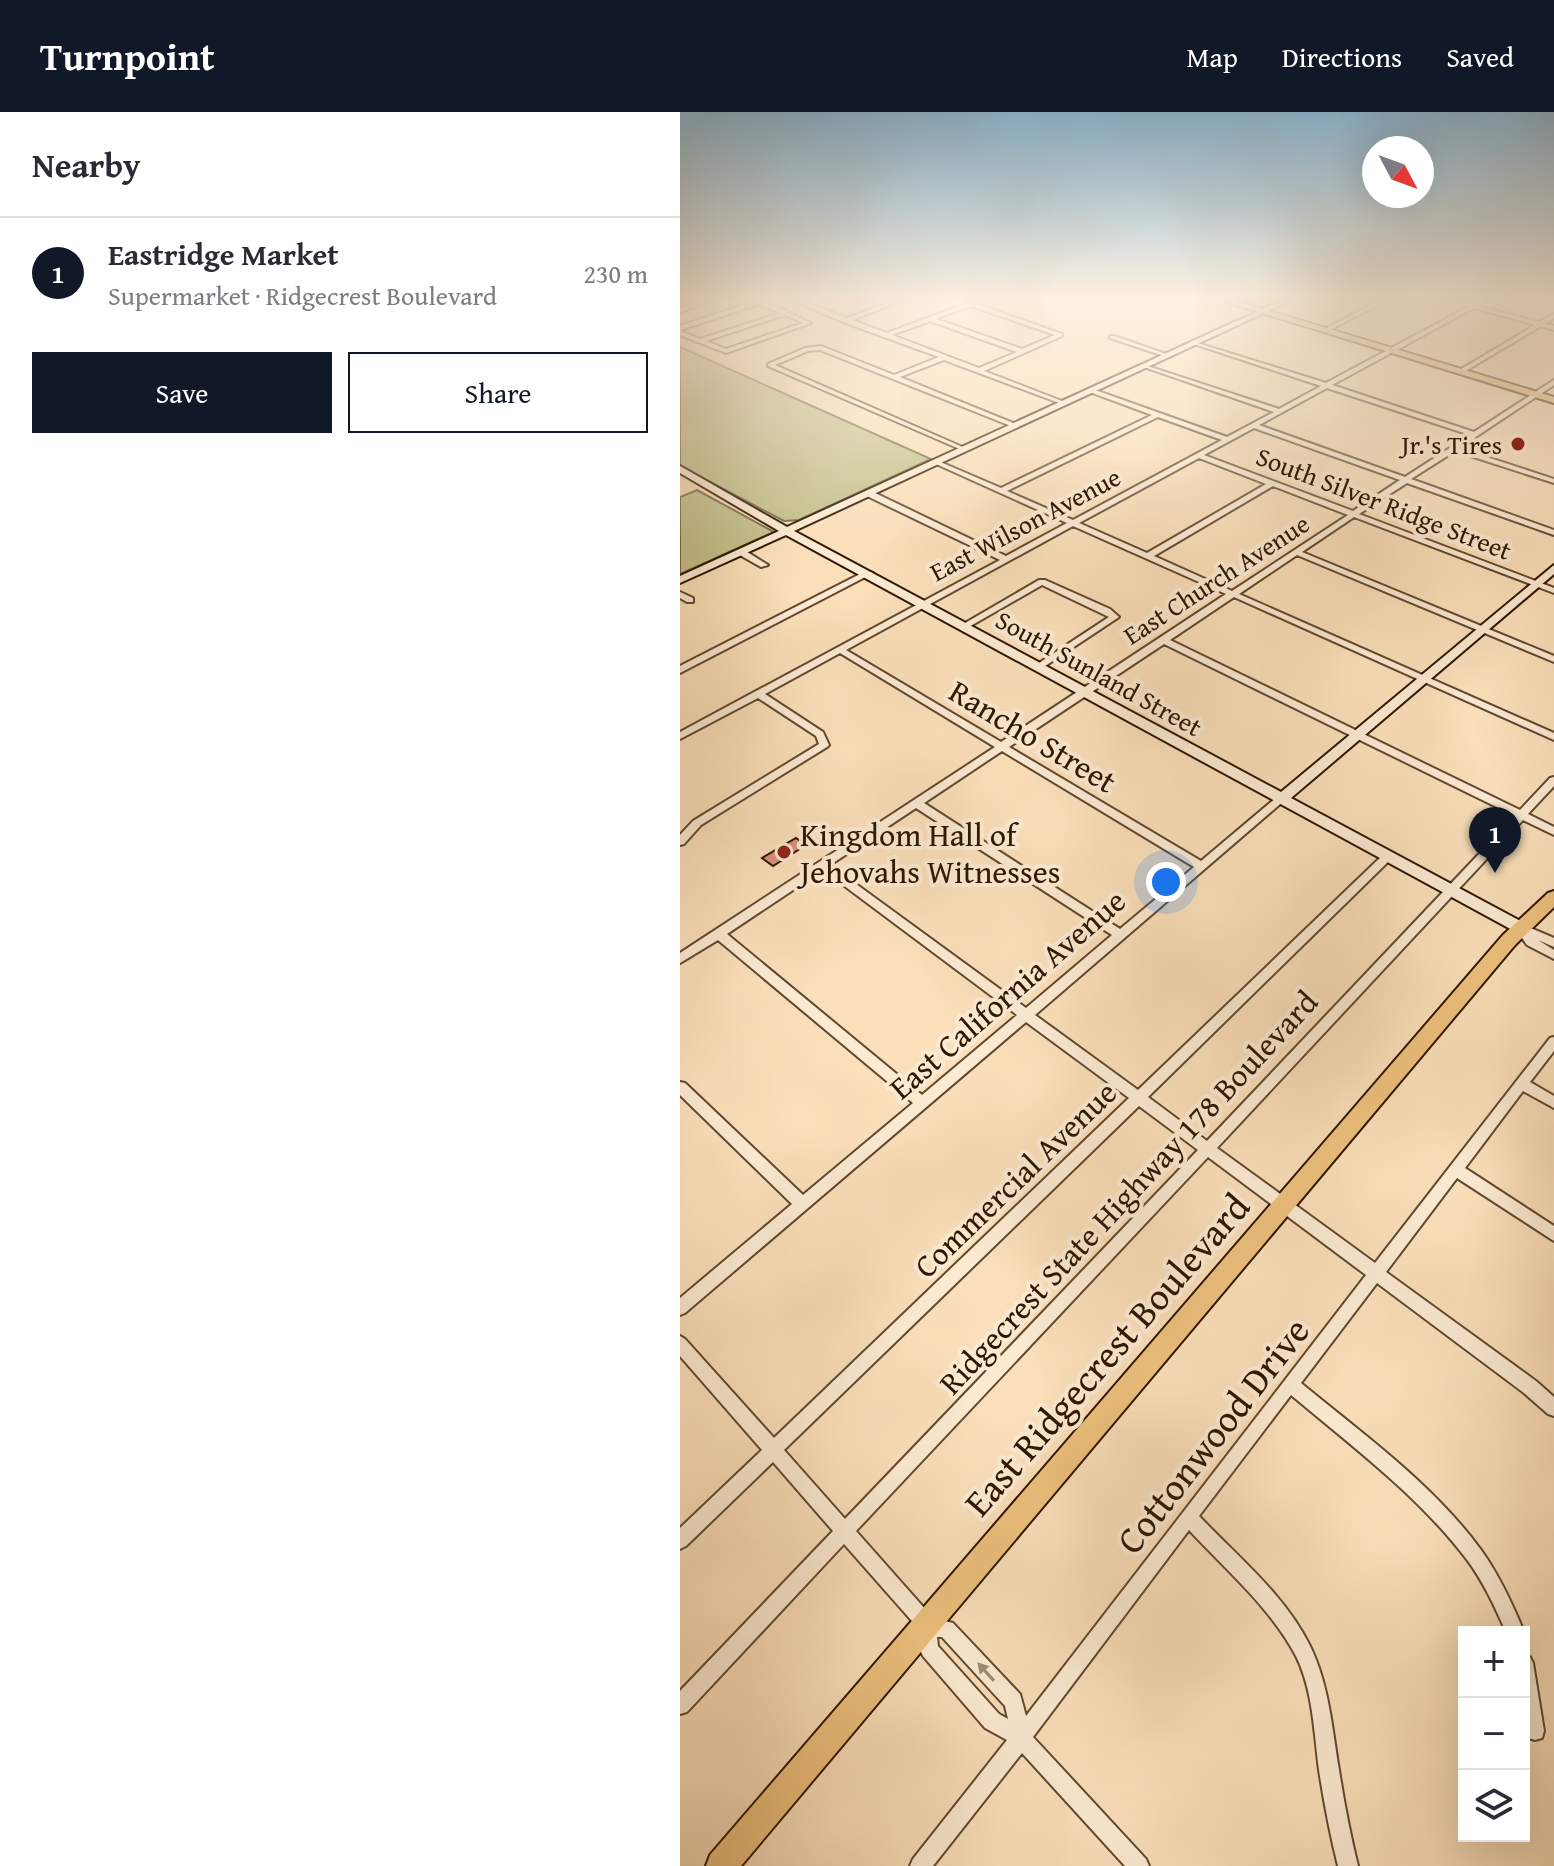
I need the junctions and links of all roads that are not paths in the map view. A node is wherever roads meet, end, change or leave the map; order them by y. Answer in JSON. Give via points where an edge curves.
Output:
{"nodes":[{"id":1,"x":811,"y":383,"type":"edge"},
{"id":2,"x":909,"y":383,"type":"edge"},
{"id":3,"x":1010,"y":383,"type":"edge"},
{"id":4,"x":1110,"y":383,"type":"edge"},
{"id":5,"x":1195,"y":383,"type":"edge"},
{"id":6,"x":1316,"y":383,"type":"edge"},
{"id":7,"x":1332,"y":383,"type":"edge"},
{"id":8,"x":1507,"y":383,"type":"edge"},
{"id":9,"x":1553,"y":383,"type":"edge"},
{"id":10,"x":1326,"y":386,"type":"junction"},
{"id":11,"x":1092,"y":391,"type":"junction"},
{"id":12,"x":1538,"y":392,"type":"junction"},
{"id":13,"x":1554,"y":397,"type":"edge"},
{"id":14,"x":1064,"y":403,"type":"junction"},
{"id":15,"x":1278,"y":411,"type":"junction"},
{"id":16,"x":1158,"y":414,"type":"junction"},
{"id":17,"x":1253,"y":425,"type":"junction"},
{"id":18,"x":1016,"y":426,"type":"junction"},
{"id":19,"x":1475,"y":434,"type":"junction"},
{"id":20,"x":1226,"y":439,"type":"junction"},
{"id":21,"x":1454,"y":448,"type":"junction"},
{"id":22,"x":964,"y":449,"type":"junction"},
{"id":23,"x":1198,"y":455,"type":"junction"},
{"id":24,"x":936,"y":462,"type":"junction"},
{"id":25,"x":680,"y":469,"type":"edge"},
{"id":26,"x":1554,"y":469,"type":"edge"},
{"id":27,"x":1542,"y":477,"type":"junction"},
{"id":28,"x":1406,"y":480,"type":"junction"},
{"id":29,"x":1554,"y":481,"type":"edge"},
{"id":30,"x":1271,"y":484,"type":"junction"},
{"id":31,"x":1002,"y":491,"type":"junction"},
{"id":32,"x":870,"y":494,"type":"junction"},
{"id":33,"x":1353,"y":514,"type":"junction"},
{"id":34,"x":1071,"y":524,"type":"junction"},
{"id":35,"x":788,"y":531,"type":"junction"},
{"id":36,"x":1554,"y":533,"type":"edge"},
{"id":37,"x":741,"y":552,"type":"junction"},
{"id":38,"x":1296,"y":552,"type":"junction"},
{"id":39,"x":1148,"y":556,"type":"junction"},
{"id":40,"x":1005,"y":559,"type":"junction"},
{"id":41,"x":764,"y":565,"type":"dead end"},
{"id":42,"x":1554,"y":568,"type":"edge"},
{"id":43,"x":869,"y":573,"type":"junction"},
{"id":44,"x":680,"y":580,"type":"edge"},
{"id":45,"x":1536,"y":584,"type":"junction"},
{"id":46,"x":1554,"y":591,"type":"edge"},
{"id":47,"x":1233,"y":593,"type":"junction"},
{"id":48,"x":680,"y":594,"type":"edge"},
{"id":49,"x":690,"y":600,"type":"dead end"},
{"id":50,"x":923,"y":604,"type":"junction"},
{"id":51,"x":964,"y":626,"type":"junction"},
{"id":52,"x":1480,"y":629,"type":"junction"},
{"id":53,"x":1163,"y":640,"type":"junction"},
{"id":54,"x":839,"y":649,"type":"junction"},
{"id":55,"x":1554,"y":659,"type":"edge"},
{"id":56,"x":1039,"y":667,"type":"junction"},
{"id":57,"x":680,"y":670,"type":"edge"},
{"id":58,"x":1422,"y":678,"type":"junction"},
{"id":59,"x":1084,"y":692,"type":"junction"},
{"id":60,"x":763,"y":696,"type":"junction"},
{"id":61,"x":1357,"y":734,"type":"junction"},
{"id":62,"x":680,"y":736,"type":"edge"},
{"id":63,"x":1554,"y":737,"type":"edge"},
{"id":64,"x":1000,"y":747,"type":"junction"},
{"id":65,"x":1554,"y":780,"type":"edge"},
{"id":66,"x":1281,"y":799,"type":"junction"},
{"id":67,"x":916,"y":803,"type":"junction"},
{"id":68,"x":1521,"y":814,"type":"junction"},
{"id":69,"x":1554,"y":831,"type":"edge"},
{"id":70,"x":680,"y":841,"type":"edge"},
{"id":71,"x":1388,"y":857,"type":"junction"},
{"id":72,"x":823,"y":865,"type":"junction"},
{"id":73,"x":1201,"y":866,"type":"junction"},
{"id":74,"x":1452,"y":891,"type":"junction"},
{"id":75,"x":1554,"y":897,"type":"edge"},
{"id":76,"x":1521,"y":928,"type":"junction"},
{"id":77,"x":718,"y":933,"type":"junction"},
{"id":78,"x":1119,"y":934,"type":"junction"},
{"id":79,"x":1554,"y":943,"type":"edge"},
{"id":80,"x":1554,"y":955,"type":"edge"},
{"id":81,"x":680,"y":959,"type":"edge"},
{"id":82,"x":1025,"y":1015,"type":"junction"},
{"id":83,"x":1554,"y":1042,"type":"edge"},
{"id":84,"x":1522,"y":1084,"type":"junction"},
{"id":85,"x":680,"y":1087,"type":"edge"},
{"id":86,"x":1140,"y":1098,"type":"junction"},
{"id":87,"x":1554,"y":1103,"type":"edge"},
{"id":88,"x":923,"y":1104,"type":"junction"},
{"id":89,"x":1206,"y":1149,"type":"junction"},
{"id":90,"x":1457,"y":1170,"type":"junction"},
{"id":91,"x":803,"y":1205,"type":"junction"},
{"id":92,"x":1285,"y":1206,"type":"junction"},
{"id":93,"x":1554,"y":1234,"type":"edge"},
{"id":94,"x":1377,"y":1274,"type":"junction"},
{"id":95,"x":680,"y":1308,"type":"edge"},
{"id":96,"x":680,"y":1344,"type":"edge"},
{"id":97,"x":1290,"y":1384,"type":"junction"},
{"id":98,"x":1554,"y":1408,"type":"edge"},
{"id":99,"x":773,"y":1450,"type":"junction"},
{"id":100,"x":1188,"y":1517,"type":"junction"},
{"id":101,"x":846,"y":1532,"type":"junction"},
{"id":102,"x":680,"y":1540,"type":"edge"},
{"id":103,"x":928,"y":1626,"type":"junction"},
{"id":104,"x":1512,"y":1626,"type":"edge"},
{"id":105,"x":1530,"y":1698,"type":"edge"},
{"id":106,"x":680,"y":1705,"type":"edge"},
{"id":107,"x":1535,"y":1731,"type":"dead end"},
{"id":108,"x":1021,"y":1738,"type":"junction"},
{"id":109,"x":721,"y":1866,"type":"edge"},
{"id":110,"x":920,"y":1866,"type":"edge"},
{"id":111,"x":1139,"y":1866,"type":"edge"},
{"id":112,"x":1348,"y":1866,"type":"edge"}],
"edges":[{"from":1,"to":22,"type":"street"},
{"from":2,"to":18,"type":"street"},
{"from":3,"to":14,"type":"street"},
{"from":4,"to":11,"type":"street"},
{"from":5,"to":15,"type":"street"},
{"from":6,"to":10,"type":"street"},
{"from":7,"to":10,"type":"street","name":"East Wilson Avenue"},
{"from":8,"to":12,"type":"main road"},
{"from":9,"to":12,"type":"street","name":"East Church Avenue"},
{"from":10,"to":15,"type":"street","name":"East Wilson Avenue"},
{"from":10,"to":19,"type":"street"},
{"from":11,"to":14,"type":"street"},
{"from":11,"to":16,"type":"street"},
{"from":12,"to":13,"type":"main road"},
{"from":12,"to":19,"type":"street","name":"East Church Avenue"},
{"from":14,"to":18,"type":"street"},
{"from":15,"to":17,"type":"street","name":"East Wilson Avenue"},
{"from":16,"to":20,"type":"street"},
{"from":16,"to":31,"type":"street"},
{"from":17,"to":20,"type":"street","name":"East Wilson Avenue"},
{"from":17,"to":28,"type":"street"},
{"from":18,"to":22,"type":"street"},
{"from":19,"to":21,"type":"street","name":"East Church Avenue"},
{"from":20,"to":23,"type":"street","name":"East Wilson Avenue"},
{"from":21,"to":27,"type":"street"},
{"from":21,"to":28,"type":"street","name":"East Church Avenue"},
{"from":22,"to":24,"type":"street"},
{"from":23,"to":30,"type":"street","name":"South Silver Ridge Street"},
{"from":23,"to":34,"type":"street","name":"East Wilson Avenue"},
{"from":24,"to":31,"type":"street"},
{"from":24,"to":32,"type":"street"},
{"from":25,"to":35,"type":"street","name":"South Sunland Street"},
{"from":26,"to":27,"type":"street"},
{"from":27,"to":29,"type":"street"},
{"from":28,"to":33,"type":"street","name":"East Church Avenue"},
{"from":28,"to":36,"type":"street"},
{"from":30,"to":33,"type":"street","name":"South Silver Ridge Street"},
{"from":30,"to":39,"type":"street"},
{"from":31,"to":34,"type":"street"},
{"from":32,"to":35,"type":"street"},
{"from":32,"to":40,"type":"street"},
{"from":33,"to":38,"type":"street","name":"East Church Avenue"},
{"from":33,"to":45,"type":"street","name":"South Silver Ridge Street"},
{"from":34,"to":39,"type":"street"},
{"from":34,"to":40,"type":"street","name":"East Wilson Avenue"},
{"from":35,"to":37,"type":"street"},
{"from":35,"to":43,"type":"street","name":"South Sunland Street"},
{"from":37,"to":41,"type":"street"},
{"from":37,"to":44,"type":"street"},
{"from":38,"to":47,"type":"street","name":"East Church Avenue"},
{"from":38,"to":52,"type":"street"},
{"from":39,"to":47,"type":"street"},
{"from":40,"to":50,"type":"street","name":"East Wilson Avenue"},
{"from":42,"to":45,"type":"street","name":"East California Avenue"},
{"from":43,"to":50,"type":"street","name":"South Sunland Street"},
{"from":43,"to":57,"type":"street"},
{"from":45,"to":46,"type":"street","name":"South Silver Ridge Street"},
{"from":45,"to":52,"type":"street","name":"East California Avenue"},
{"from":47,"to":53,"type":"street","name":"East Church Avenue"},
{"from":47,"to":58,"type":"street"},
{"from":48,"to":49,"type":"street"},
{"from":50,"to":51,"type":"street","name":"South Sunland Street"},
{"from":50,"to":54,"type":"street","name":"East Wilson Avenue"},
{"from":51,"to":56,"type":"street","name":"South Sunland Street"},
{"from":51,"to":56,"type":"street","via":[[1038,582],[1115,617]]},
{"from":52,"to":55,"type":"street"},
{"from":52,"to":58,"type":"street","name":"East California Avenue"},
{"from":53,"to":59,"type":"street","name":"East Church Avenue"},
{"from":53,"to":61,"type":"street"},
{"from":54,"to":60,"type":"street","name":"East Wilson Avenue"},
{"from":54,"to":64,"type":"street","name":"Rancho Street"},
{"from":56,"to":59,"type":"street","name":"South Sunland Street"},
{"from":58,"to":61,"type":"street","name":"East California Avenue"},
{"from":58,"to":63,"type":"street"},
{"from":59,"to":64,"type":"street","name":"East Church Avenue"},
{"from":59,"to":66,"type":"street","name":"South Sunland Street"},
{"from":60,"to":62,"type":"street","name":"East Wilson Avenue"},
{"from":60,"to":70,"type":"street","via":[[825,742],[820,750],[697,823]]},
{"from":61,"to":66,"type":"street","name":"East California Avenue"},
{"from":61,"to":68,"type":"street"},
{"from":64,"to":67,"type":"street","name":"East Church Avenue"},
{"from":64,"to":73,"type":"street","name":"Rancho Street"},
{"from":65,"to":68,"type":"street","name":"Ridgecrest State Highway 178 Boulevard"},
{"from":66,"to":71,"type":"street","name":"South Sunland Street"},
{"from":66,"to":73,"type":"street","name":"East California Avenue"},
{"from":67,"to":72,"type":"street","name":"East Church Avenue"},
{"from":67,"to":78,"type":"street"},
{"from":68,"to":69,"type":"street"},
{"from":68,"to":74,"type":"street","name":"Ridgecrest State Highway 178 Boulevard"},
{"from":71,"to":74,"type":"street","name":"South Sunland Street"},
{"from":71,"to":86,"type":"street","name":"Commercial Avenue"},
{"from":72,"to":77,"type":"street","name":"East Church Avenue"},
{"from":72,"to":82,"type":"street"},
{"from":73,"to":78,"type":"street","name":"East California Avenue"},
{"from":74,"to":76,"type":"street","name":"South Sunland Street"},
{"from":74,"to":89,"type":"street","name":"Ridgecrest State Highway 178 Boulevard"},
{"from":75,"to":76,"type":"main road","name":"East Ridgecrest Boulevard"},
{"from":76,"to":79,"type":"street"},
{"from":76,"to":80,"type":"street","via":[[1531,942]]},
{"from":76,"to":92,"type":"main road","name":"East Ridgecrest Boulevard"},
{"from":77,"to":81,"type":"street","name":"East Church Avenue"},
{"from":77,"to":88,"type":"street"},
{"from":78,"to":82,"type":"street","name":"East California Avenue"},
{"from":82,"to":86,"type":"street"},
{"from":82,"to":88,"type":"street","name":"East California Avenue"},
{"from":83,"to":84,"type":"street","name":"Cottonwood Drive"},
{"from":84,"to":87,"type":"street"},
{"from":84,"to":90,"type":"street","name":"Cottonwood Drive"},
{"from":85,"to":91,"type":"street"},
{"from":86,"to":89,"type":"street"},
{"from":86,"to":99,"type":"street","name":"Commercial Avenue"},
{"from":88,"to":91,"type":"street","name":"East California Avenue"},
{"from":89,"to":92,"type":"street"},
{"from":89,"to":101,"type":"street","name":"Ridgecrest State Highway 178 Boulevard"},
{"from":90,"to":93,"type":"street"},
{"from":90,"to":94,"type":"street","name":"Cottonwood Drive"},
{"from":91,"to":95,"type":"street","name":"East California Avenue"},
{"from":92,"to":94,"type":"street"},
{"from":92,"to":103,"type":"main road","name":"East Ridgecrest Boulevard"},
{"from":94,"to":97,"type":"street","name":"Cottonwood Drive"},
{"from":94,"to":98,"type":"street"},
{"from":96,"to":99,"type":"street"},
{"from":97,"to":100,"type":"street","name":"Cottonwood Drive"},
{"from":97,"to":104,"type":"street","via":[[1453,1525],[1484,1568]]},
{"from":99,"to":101,"type":"street"},
{"from":99,"to":102,"type":"street","name":"Commercial Avenue"},
{"from":100,"to":108,"type":"street","name":"Cottonwood Drive"},
{"from":100,"to":112,"type":"street","via":[[1266,1601],[1304,1653],[1318,1692]]},
{"from":101,"to":103,"type":"street"},
{"from":101,"to":106,"type":"street","name":"Ridgecrest State Highway 178 Boulevard"},
{"from":103,"to":108,"type":"street","via":[[929,1650],[992,1721]]},
{"from":108,"to":103,"type":"street","one_way":true,"via":[[1013,1701],[947,1629]]},
{"from":103,"to":109,"type":"main road","name":"East Ridgecrest Boulevard"},
{"from":105,"to":107,"type":"street"},
{"from":108,"to":110,"type":"street","name":"Cottonwood Drive"},
{"from":108,"to":111,"type":"street"}]}
